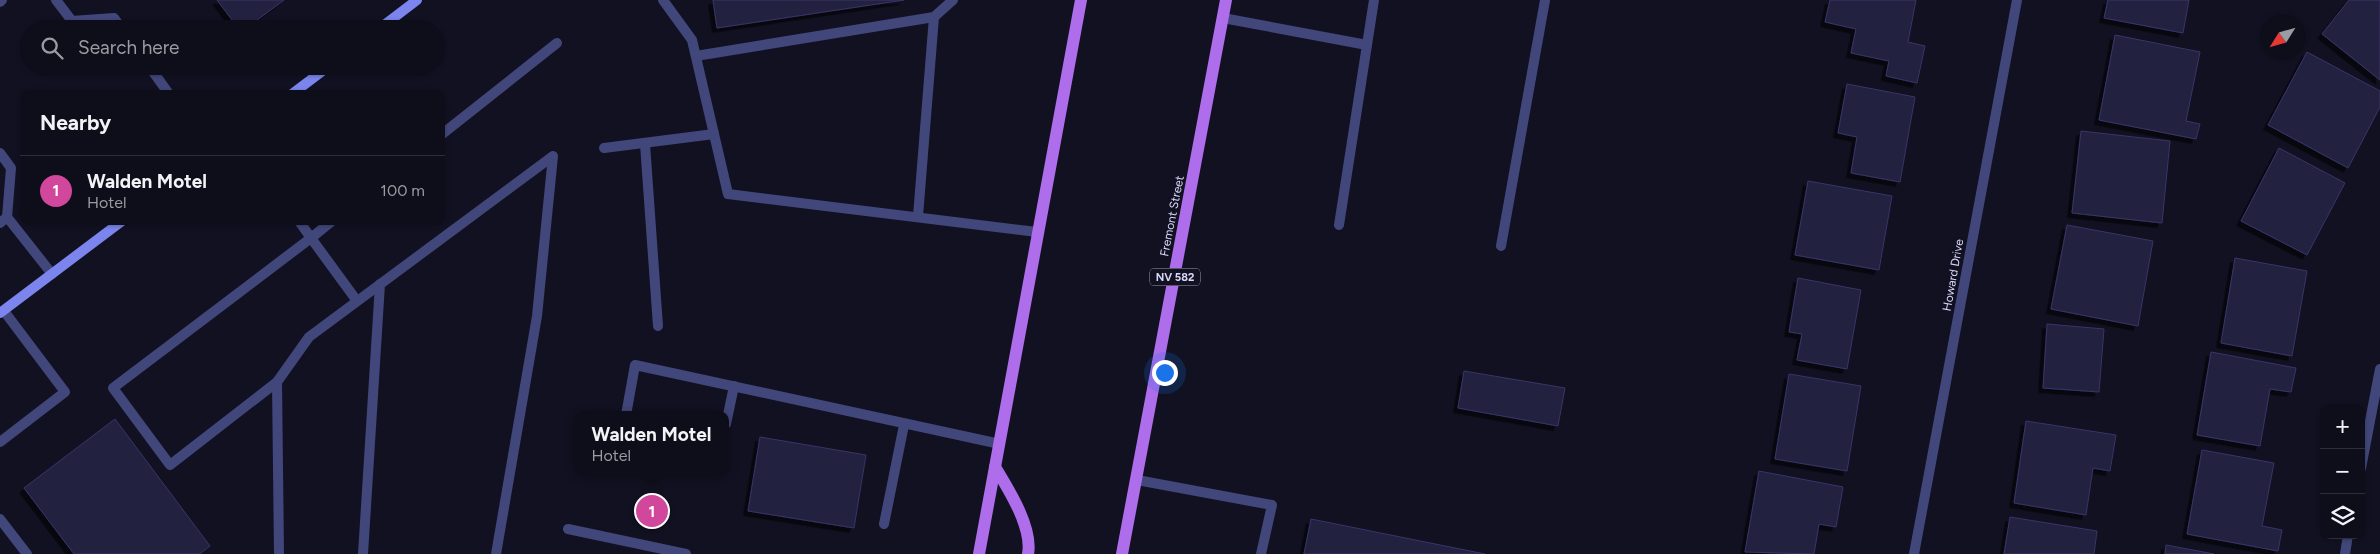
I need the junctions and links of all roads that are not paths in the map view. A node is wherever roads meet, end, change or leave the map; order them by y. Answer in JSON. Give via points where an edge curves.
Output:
{"nodes":[{"id":1,"x":56,"y":0,"type":"edge"},
{"id":2,"x":417,"y":0,"type":"edge"},
{"id":3,"x":663,"y":0,"type":"edge"},
{"id":4,"x":953,"y":0,"type":"edge"},
{"id":5,"x":1081,"y":0,"type":"edge"},
{"id":6,"x":1226,"y":0,"type":"edge"},
{"id":7,"x":1374,"y":0,"type":"edge"},
{"id":8,"x":1545,"y":0,"type":"edge"},
{"id":9,"x":2016,"y":0,"type":"edge"},
{"id":10,"x":934,"y":17,"type":"junction"},
{"id":11,"x":1223,"y":18,"type":"junction"},
{"id":12,"x":71,"y":20,"type":"edge"},
{"id":13,"x":86,"y":20,"type":"edge"},
{"id":14,"x":115,"y":20,"type":"edge"},
{"id":15,"x":391,"y":20,"type":"edge"},
{"id":16,"x":557,"y":43,"type":"dead end"},
{"id":17,"x":1367,"y":45,"type":"junction"},
{"id":18,"x":696,"y":56,"type":"junction"},
{"id":19,"x":155,"y":75,"type":"edge"},
{"id":20,"x":317,"y":75,"type":"edge"},
{"id":21,"x":166,"y":90,"type":"edge"},
{"id":22,"x":297,"y":90,"type":"edge"},
{"id":23,"x":445,"y":132,"type":"edge"},
{"id":24,"x":714,"y":134,"type":"junction"},
{"id":25,"x":645,"y":144,"type":"junction"},
{"id":26,"x":604,"y":148,"type":"dead end"},
{"id":27,"x":0,"y":153,"type":"edge"},
{"id":28,"x":918,"y":216,"type":"junction"},
{"id":29,"x":4,"y":220,"type":"edge"},
{"id":30,"x":117,"y":225,"type":"edge"},
{"id":31,"x":303,"y":225,"type":"edge"},
{"id":32,"x":327,"y":225,"type":"edge"},
{"id":33,"x":1339,"y":225,"type":"dead end"},
{"id":34,"x":1037,"y":232,"type":"junction"},
{"id":35,"x":311,"y":238,"type":"junction"},
{"id":36,"x":1501,"y":246,"type":"dead end"},
{"id":37,"x":52,"y":274,"type":"junction"},
{"id":38,"x":380,"y":284,"type":"junction"},
{"id":39,"x":357,"y":301,"type":"junction"},
{"id":40,"x":2,"y":312,"type":"edge"},
{"id":41,"x":658,"y":326,"type":"dead end"},
{"id":42,"x":2380,"y":368,"type":"edge"},
{"id":43,"x":277,"y":382,"type":"junction"},
{"id":44,"x":734,"y":386,"type":"junction"},
{"id":45,"x":627,"y":411,"type":"edge"},
{"id":46,"x":729,"y":411,"type":"edge"},
{"id":47,"x":904,"y":425,"type":"junction"},
{"id":48,"x":0,"y":442,"type":"edge"},
{"id":49,"x":1000,"y":444,"type":"junction"},
{"id":50,"x":2365,"y":449,"type":"edge"},
{"id":51,"x":995,"y":467,"type":"junction"},
{"id":52,"x":1137,"y":480,"type":"junction"},
{"id":53,"x":0,"y":519,"type":"edge"},
{"id":54,"x":884,"y":524,"type":"dead end"},
{"id":55,"x":568,"y":529,"type":"dead end"},
{"id":56,"x":2347,"y":539,"type":"edge"},
{"id":57,"x":27,"y":554,"type":"edge"},
{"id":58,"x":279,"y":554,"type":"edge"},
{"id":59,"x":362,"y":554,"type":"edge"},
{"id":60,"x":496,"y":554,"type":"edge"},
{"id":61,"x":686,"y":554,"type":"edge"},
{"id":62,"x":979,"y":554,"type":"edge"},
{"id":63,"x":1028,"y":554,"type":"edge"},
{"id":64,"x":1122,"y":554,"type":"edge"},
{"id":65,"x":1261,"y":554,"type":"edge"},
{"id":66,"x":1914,"y":554,"type":"edge"},
{"id":67,"x":2345,"y":554,"type":"edge"}],
"edges":[{"from":1,"to":12,"type":"street"},
{"from":2,"to":15,"type":"street"},
{"from":3,"to":18,"type":"street","via":[[692,40]]},
{"from":4,"to":10,"type":"street"},
{"from":5,"to":34,"type":"main road"},
{"from":6,"to":11,"type":"main road","name":"Fremont Street","number":"NV 582"},
{"from":7,"to":17,"type":"street"},
{"from":8,"to":36,"type":"street"},
{"from":9,"to":66,"type":"street","name":"Howard Drive"},
{"from":10,"to":18,"type":"street"},
{"from":10,"to":28,"type":"street"},
{"from":11,"to":17,"type":"street"},
{"from":11,"to":52,"type":"main road","name":"Fremont Street","number":"NV 582"},
{"from":13,"to":14,"type":"street"},
{"from":16,"to":23,"type":"street"},
{"from":17,"to":33,"type":"street"},
{"from":18,"to":24,"type":"street"},
{"from":19,"to":21,"type":"street"},
{"from":20,"to":22,"type":"street"},
{"from":24,"to":25,"type":"street"},
{"from":24,"to":28,"type":"street","via":[[728,194]]},
{"from":25,"to":26,"type":"street"},
{"from":25,"to":41,"type":"street"},
{"from":27,"to":29,"type":"street","via":[[11,168]]},
{"from":28,"to":34,"type":"street"},
{"from":29,"to":37,"type":"street"},
{"from":30,"to":37,"type":"street"},
{"from":31,"to":35,"type":"street"},
{"from":32,"to":35,"type":"street"},
{"from":34,"to":49,"type":"main road"},
{"from":35,"to":39,"type":"street"},
{"from":35,"to":43,"type":"street","via":[[113,388],[170,465]]},
{"from":37,"to":40,"type":"street"},
{"from":38,"to":39,"type":"street"},
{"from":38,"to":59,"type":"street"},
{"from":38,"to":60,"type":"street","via":[[553,156],[537,316]]},
{"from":39,"to":43,"type":"street","via":[[309,337]]},
{"from":40,"to":48,"type":"street","via":[[65,392]]},
{"from":42,"to":50,"type":"street"},
{"from":43,"to":58,"type":"street"},
{"from":44,"to":45,"type":"street","via":[[635,365]]},
{"from":44,"to":46,"type":"street"},
{"from":44,"to":47,"type":"street"},
{"from":47,"to":49,"type":"street"},
{"from":47,"to":54,"type":"street"},
{"from":49,"to":51,"type":"main road"},
{"from":51,"to":62,"type":"main road"},
{"from":51,"to":63,"type":"main road","via":[[1014,497],[1030,543]]},
{"from":52,"to":64,"type":"main road","name":"Fremont Street","number":"NV 582"},
{"from":52,"to":65,"type":"street","via":[[1272,505]]},
{"from":53,"to":57,"type":"street"},
{"from":55,"to":61,"type":"street"},
{"from":56,"to":67,"type":"street"}]}
